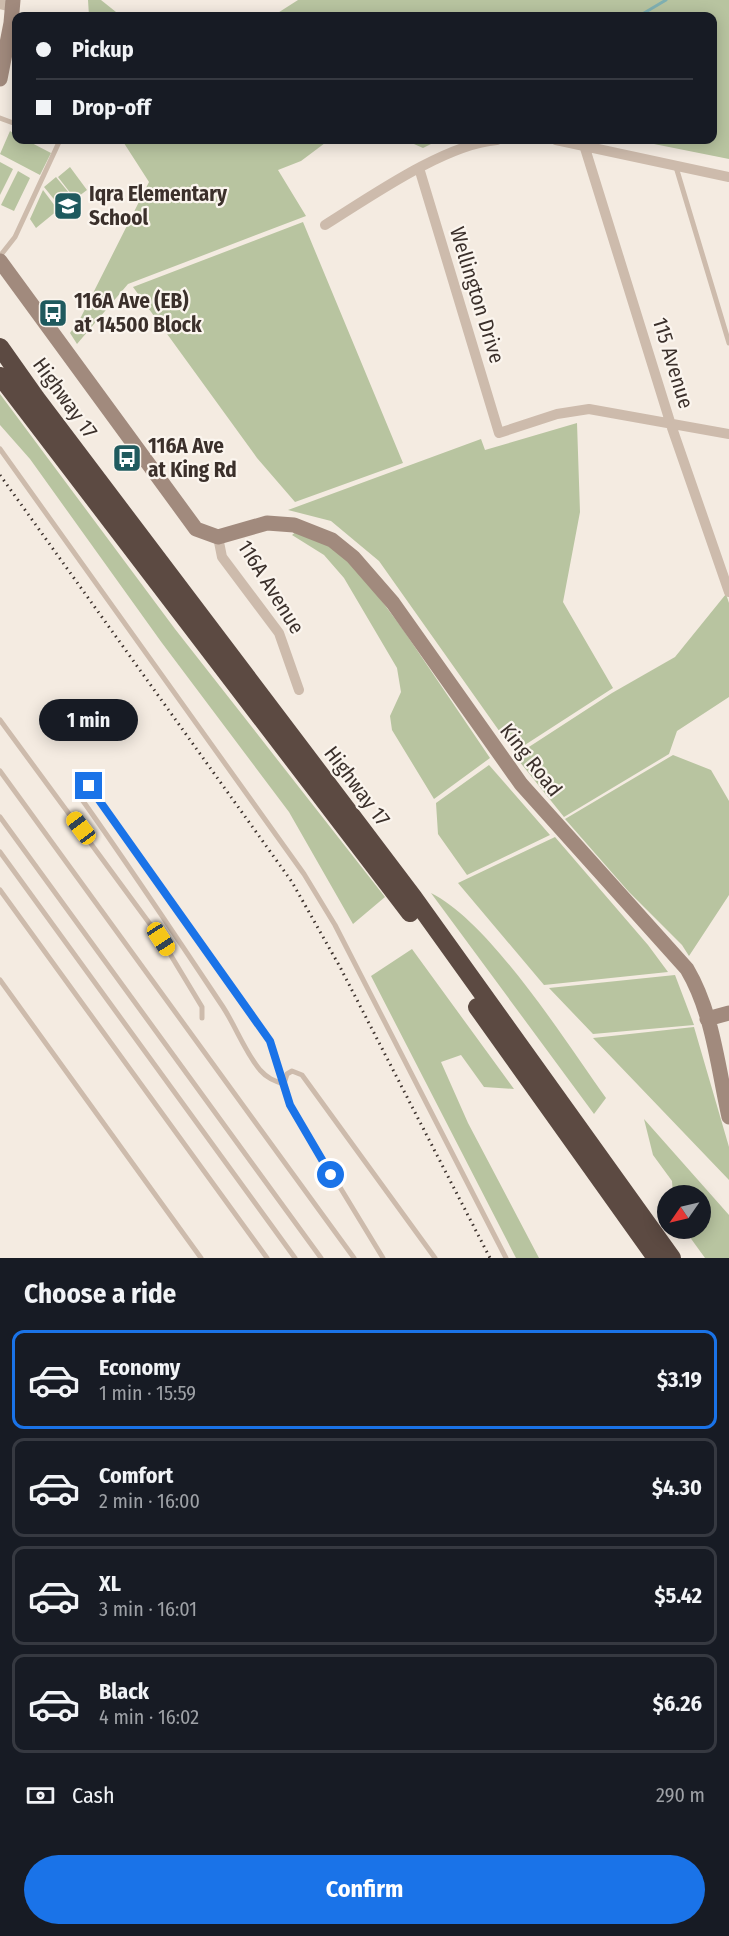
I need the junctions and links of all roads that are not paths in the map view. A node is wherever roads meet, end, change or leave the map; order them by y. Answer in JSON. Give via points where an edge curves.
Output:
{"nodes":[{"id":1,"x":8,"y":3,"type":"edge"},
{"id":2,"x":0,"y":80,"type":"edge"},
{"id":3,"x":58,"y":144,"type":"edge"},
{"id":4,"x":476,"y":144,"type":"edge"},
{"id":5,"x":578,"y":144,"type":"edge"},
{"id":6,"x":584,"y":145,"type":"junction"},
{"id":7,"x":676,"y":166,"type":"junction"},
{"id":8,"x":418,"y":168,"type":"junction"},
{"id":9,"x":729,"y":177,"type":"edge"},
{"id":10,"x":326,"y":225,"type":"dead end"},
{"id":11,"x":0,"y":256,"type":"edge"},
{"id":12,"x":0,"y":261,"type":"edge"},
{"id":13,"x":729,"y":343,"type":"edge"},
{"id":14,"x":0,"y":347,"type":"edge"},
{"id":15,"x":0,"y":376,"type":"edge"},
{"id":16,"x":671,"y":425,"type":"junction"},
{"id":17,"x":729,"y":434,"type":"edge"},
{"id":18,"x":0,"y":449,"type":"edge"},
{"id":19,"x":218,"y":537,"type":"junction"},
{"id":20,"x":729,"y":592,"type":"edge"},
{"id":21,"x":299,"y":690,"type":"dead end"},
{"id":22,"x":0,"y":720,"type":"edge"},
{"id":23,"x":0,"y":771,"type":"edge"},
{"id":24,"x":89,"y":786,"type":"dead end"},
{"id":25,"x":78,"y":794,"type":"dead end"},
{"id":26,"x":0,"y":817,"type":"edge"},
{"id":27,"x":0,"y":852,"type":"edge"},
{"id":28,"x":0,"y":890,"type":"edge"},
{"id":29,"x":0,"y":980,"type":"edge"},
{"id":30,"x":206,"y":983,"type":"junction"},
{"id":31,"x":192,"y":989,"type":"junction"},
{"id":32,"x":729,"y":1013,"type":"edge"},
{"id":33,"x":202,"y":1018,"type":"dead end"},
{"id":34,"x":707,"y":1019,"type":"junction"},
{"id":35,"x":284,"y":1084,"type":"junction"},
{"id":36,"x":729,"y":1117,"type":"edge"},
{"id":37,"x":201,"y":1258,"type":"edge"},
{"id":38,"x":267,"y":1258,"type":"edge"},
{"id":39,"x":295,"y":1258,"type":"edge"},
{"id":40,"x":321,"y":1258,"type":"edge"},
{"id":41,"x":354,"y":1258,"type":"edge"},
{"id":42,"x":383,"y":1258,"type":"edge"},
{"id":43,"x":435,"y":1258,"type":"edge"},
{"id":44,"x":506,"y":1258,"type":"edge"},
{"id":45,"x":656,"y":1258,"type":"edge"},
{"id":46,"x":672,"y":1258,"type":"edge"}],
"edges":[{"from":1,"to":2,"type":"street"},
{"from":3,"to":11,"type":"lane","via":[[15,237]]},
{"from":4,"to":8,"type":"street"},
{"from":5,"to":6,"type":"street"},
{"from":6,"to":7,"type":"street"},
{"from":6,"to":16,"type":"street","name":"115 Avenue"},
{"from":7,"to":9,"type":"street"},
{"from":7,"to":13,"type":"lane"},
{"from":8,"to":10,"type":"street"},
{"from":8,"to":16,"type":"street","name":"Wellington Drive","via":[[499,433],[557,414],[589,409]]},
{"from":12,"to":19,"type":"street","name":"116A Avenue","via":[[187,519],[196,529]]},
{"from":14,"to":46,"type":"highway","name":"Highway 17","via":[[414,898]]},
{"from":15,"to":45,"type":"highway","name":"Highway 17","via":[[405,906]]},
{"from":16,"to":17,"type":"street"},
{"from":16,"to":20,"type":"street","name":"115 Avenue"},
{"from":18,"to":44,"type":"lane","via":[[304,874],[335,925]]},
{"from":19,"to":21,"type":"street","name":"116A Avenue","via":[[222,557],[279,633]]},
{"from":19,"to":34,"type":"street","name":"King Road","via":[[267,523],[284,523],[321,534],[353,557],[393,603],[521,784],[682,963],[698,990]]},
{"from":22,"to":31,"type":"lane","via":[[94,845]]},
{"from":23,"to":41,"type":"lane"},
{"from":24,"to":35,"type":"lane","via":[[270,1041]]},
{"from":25,"to":30,"type":"lane"},
{"from":26,"to":40,"type":"lane"},
{"from":27,"to":39,"type":"lane"},
{"from":28,"to":38,"type":"lane"},
{"from":29,"to":37,"type":"lane"},
{"from":30,"to":31,"type":"lane"},
{"from":30,"to":35,"type":"lane","via":[[260,1070],[271,1080]]},
{"from":31,"to":33,"type":"lane","via":[[202,1007]]},
{"from":32,"to":34,"type":"street"},
{"from":34,"to":36,"type":"street","name":"King Road"},
{"from":35,"to":42,"type":"lane","via":[[290,1105]]},
{"from":35,"to":43,"type":"lane","via":[[292,1071],[302,1075]]}]}
